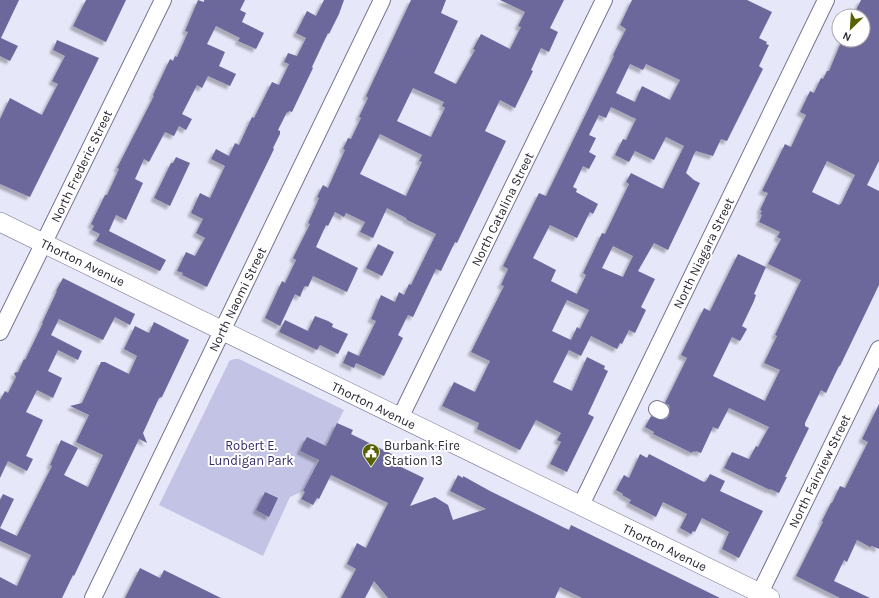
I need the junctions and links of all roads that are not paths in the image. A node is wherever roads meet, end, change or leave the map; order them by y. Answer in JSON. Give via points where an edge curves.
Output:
{"nodes":[{"id":1,"x":163,"y":0,"type":"edge"},
{"id":2,"x":382,"y":0,"type":"edge"},
{"id":3,"x":604,"y":0,"type":"edge"},
{"id":4,"x":826,"y":0,"type":"edge"},
{"id":5,"x":0,"y":222,"type":"edge"},
{"id":6,"x":44,"y":243,"type":"junction"},
{"id":7,"x":222,"y":330,"type":"junction"},
{"id":8,"x":0,"y":332,"type":"edge"},
{"id":9,"x":879,"y":349,"type":"edge"},
{"id":10,"x":400,"y":418,"type":"junction"},
{"id":11,"x":581,"y":505,"type":"junction"},
{"id":12,"x":765,"y":596,"type":"edge"},
{"id":13,"x":93,"y":598,"type":"edge"}],
"edges":[{"from":1,"to":6,"type":"street","name":"North Frederic Street"},
{"from":2,"to":7,"type":"street","name":"North Naomi Street"},
{"from":3,"to":10,"type":"street","name":"North Catalina Street"},
{"from":4,"to":11,"type":"street","name":"North Niagara Street"},
{"from":5,"to":6,"type":"street","name":"Thorton Avenue"},
{"from":6,"to":7,"type":"street","name":"Thorton Avenue"},
{"from":6,"to":8,"type":"street","name":"North Frederic Street"},
{"from":7,"to":10,"type":"street","name":"Thorton Avenue"},
{"from":7,"to":13,"type":"street","name":"North Naomi Street"},
{"from":9,"to":12,"type":"street","name":"North Fairview Street"},
{"from":10,"to":11,"type":"street","name":"Thorton Avenue"},
{"from":11,"to":12,"type":"street","name":"Thorton Avenue"}]}
